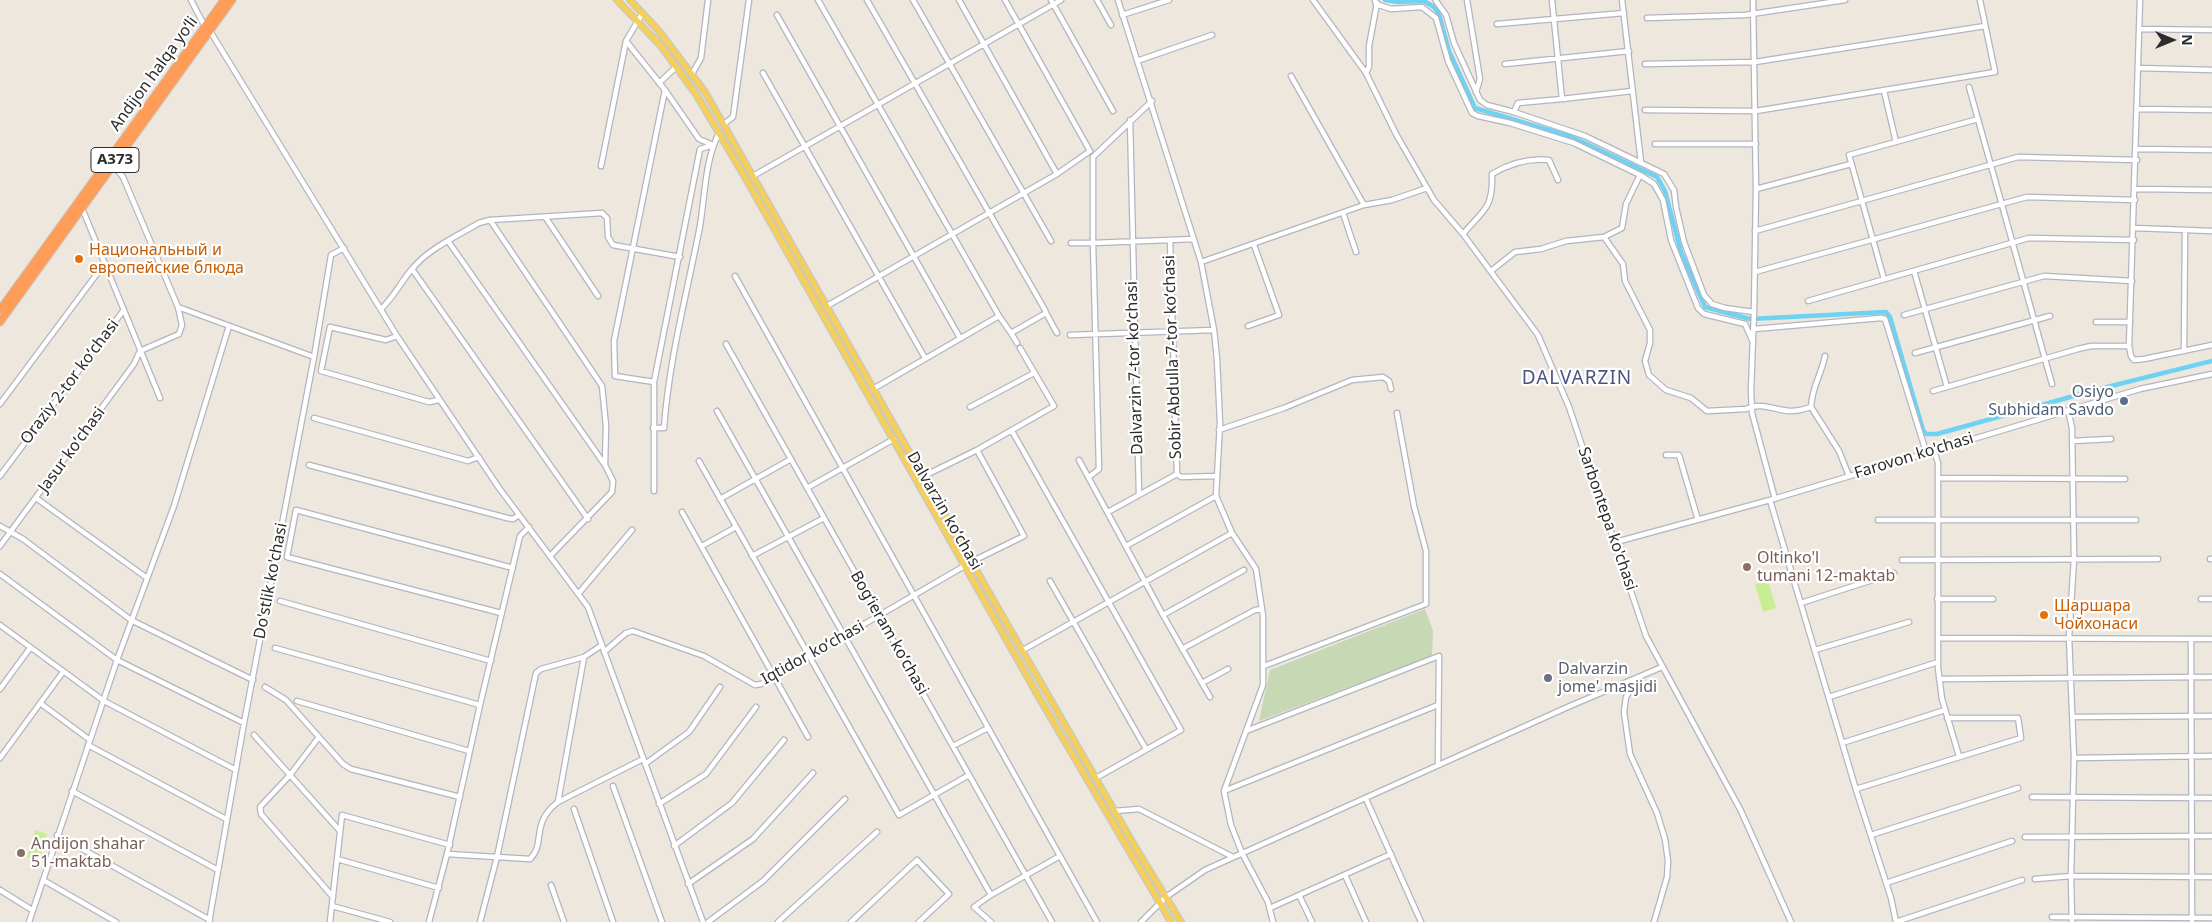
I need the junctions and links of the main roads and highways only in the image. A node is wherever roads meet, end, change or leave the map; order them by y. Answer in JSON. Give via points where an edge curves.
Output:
{"nodes":[{"id":1,"x":224,"y":0,"type":"edge"},
{"id":2,"x":232,"y":0,"type":"edge"},
{"id":3,"x":630,"y":0,"type":"edge"},
{"id":4,"x":620,"y":1,"type":"edge"},
{"id":5,"x":207,"y":29,"type":"junction"},
{"id":6,"x":703,"y":89,"type":"junction"},
{"id":7,"x":696,"y":94,"type":"junction"},
{"id":8,"x":0,"y":310,"type":"edge"},
{"id":9,"x":0,"y":322,"type":"edge"},
{"id":10,"x":866,"y":376,"type":"junction"},
{"id":11,"x":860,"y":381,"type":"junction"},
{"id":12,"x":1000,"y":612,"type":"junction"},
{"id":13,"x":994,"y":616,"type":"junction"},
{"id":14,"x":1170,"y":922,"type":"edge"},
{"id":15,"x":1181,"y":922,"type":"edge"}],
"edges":[{"from":1,"to":5,"type":"highway","name":"Andijon halqa yo‘li","number":"A373"},
{"from":2,"to":5,"type":"highway","name":"Andijon halqa yo‘li","number":"A373"},
{"from":3,"to":6,"type":"main road","name":"Dalvarzin koʻchasi"},
{"from":4,"to":7,"type":"main road","name":"Dalvarzin koʻchasi"},
{"from":5,"to":8,"type":"highway","name":"Andijon halqa yo‘li","number":"A373"},
{"from":5,"to":9,"type":"highway","name":"Andijon halqa yo‘li","number":"A373"},
{"from":6,"to":7,"type":"main road"},
{"from":6,"to":10,"type":"main road","name":"Dalvarzin koʻchasi"},
{"from":7,"to":11,"type":"main road","name":"Dalvarzin koʻchasi"},
{"from":10,"to":11,"type":"main road"},
{"from":10,"to":12,"type":"main road","name":"Dalvarzin koʻchasi"},
{"from":11,"to":13,"type":"main road","name":"Dalvarzin koʻchasi"},
{"from":12,"to":13,"type":"main road"},
{"from":12,"to":15,"type":"main road","name":"Dalvarzin koʻchasi"},
{"from":13,"to":14,"type":"main road","name":"Dalvarzin koʻchasi"}]}
